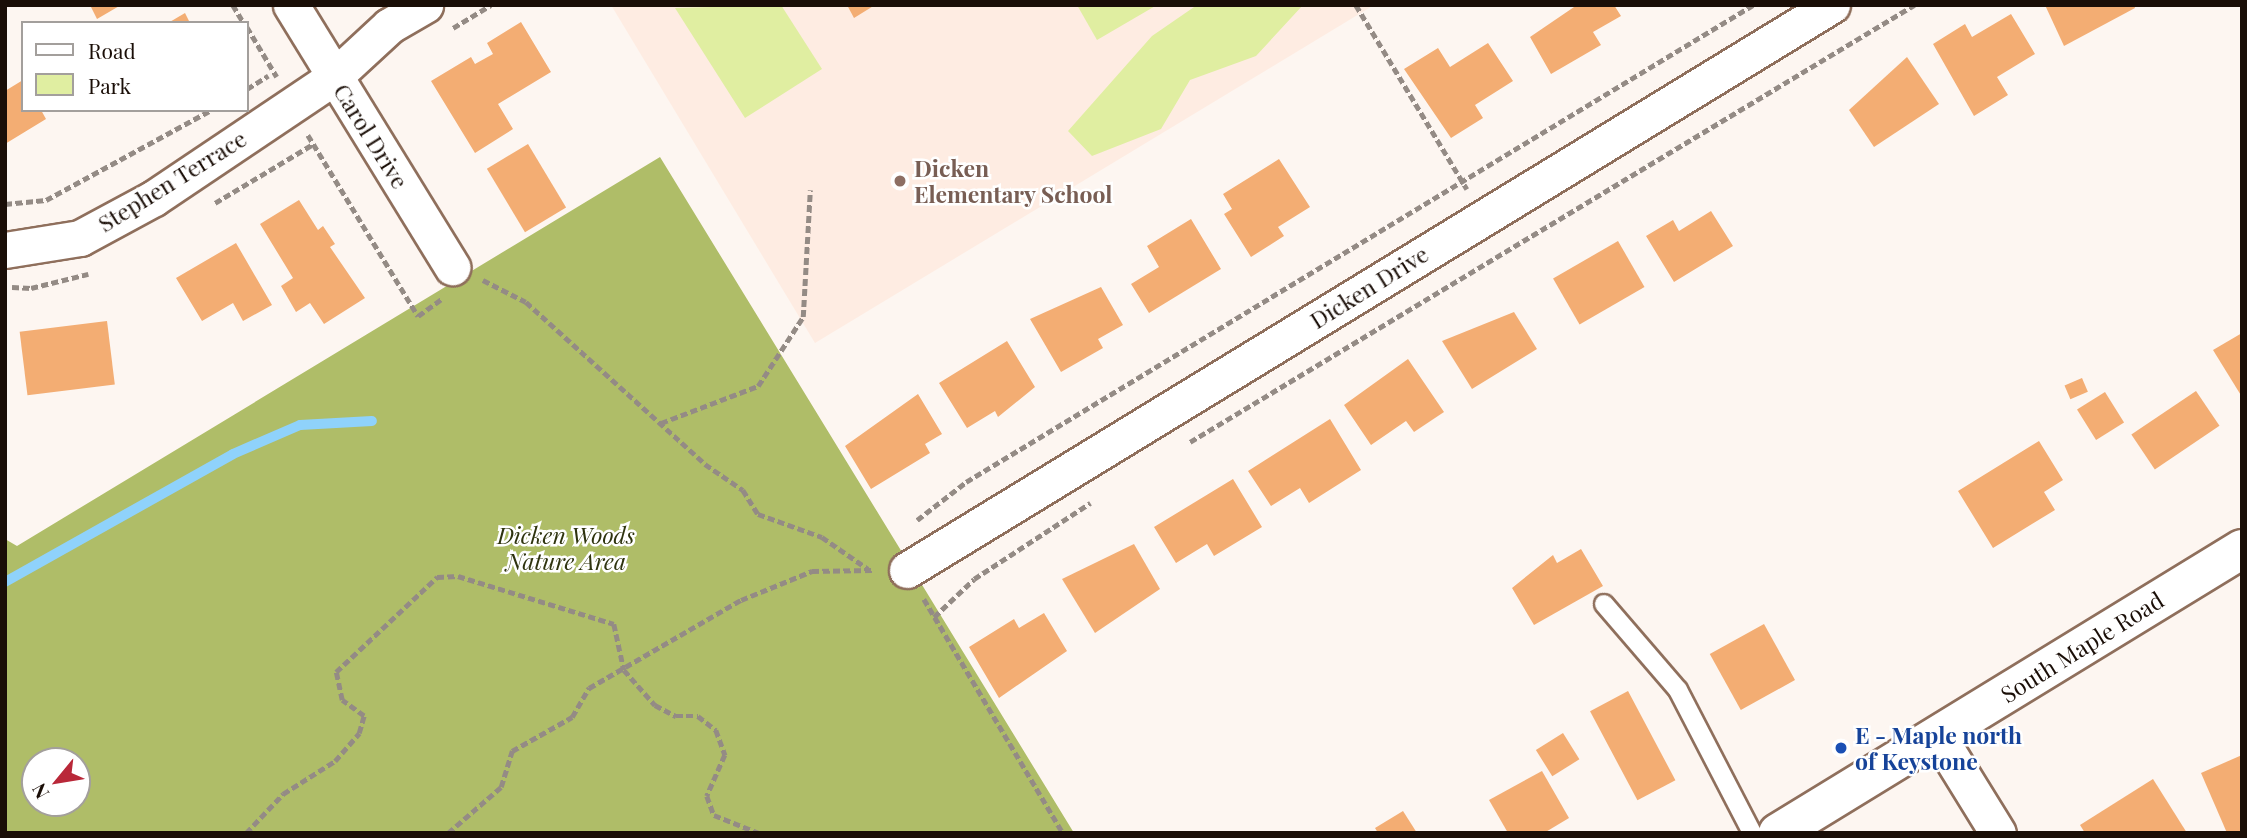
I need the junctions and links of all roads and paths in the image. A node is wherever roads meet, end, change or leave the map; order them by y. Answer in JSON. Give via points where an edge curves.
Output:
{"nodes":[{"id":1,"x":233,"y":5,"type":"edge"},
{"id":2,"x":291,"y":5,"type":"edge"},
{"id":3,"x":425,"y":5,"type":"edge"},
{"id":4,"x":1356,"y":5,"type":"edge"},
{"id":5,"x":1753,"y":5,"type":"edge"},
{"id":6,"x":1832,"y":5,"type":"edge"},
{"id":7,"x":1914,"y":5,"type":"edge"},
{"id":8,"x":243,"y":21,"type":"edge"},
{"id":9,"x":248,"y":30,"type":"edge"},
{"id":10,"x":275,"y":72,"type":"junction"},
{"id":11,"x":334,"y":77,"type":"junction"},
{"id":12,"x":280,"y":84,"type":"dead end"},
{"id":13,"x":248,"y":88,"type":"edge"},
{"id":14,"x":208,"y":112,"type":"edge"},
{"id":15,"x":1462,"y":181,"type":"junction"},
{"id":16,"x":810,"y":190,"type":"dead end"},
{"id":17,"x":1471,"y":196,"type":"dead end"},
{"id":18,"x":5,"y":204,"type":"edge"},
{"id":19,"x":5,"y":250,"type":"edge"},
{"id":20,"x":452,"y":267,"type":"joint"},
{"id":21,"x":661,"y":424,"type":"junction"},
{"id":22,"x":1186,"y":444,"type":"dead end"},
{"id":23,"x":1095,"y":499,"type":"dead end"},
{"id":24,"x":910,"y":526,"type":"dead end"},
{"id":25,"x":2242,"y":549,"type":"edge"},
{"id":26,"x":906,"y":570,"type":"joint"},
{"id":27,"x":1604,"y":604,"type":"dead end"},
{"id":28,"x":934,"y":617,"type":"junction"},
{"id":29,"x":624,"y":670,"type":"junction"},
{"id":30,"x":1938,"y":736,"type":"junction"},
{"id":31,"x":246,"y":833,"type":"edge"},
{"id":32,"x":448,"y":833,"type":"edge"},
{"id":33,"x":758,"y":833,"type":"edge"},
{"id":34,"x":1063,"y":833,"type":"edge"},
{"id":35,"x":1752,"y":833,"type":"edge"},
{"id":36,"x":1778,"y":833,"type":"edge"},
{"id":37,"x":1998,"y":833,"type":"edge"}],
"edges":[{"from":1,"to":8,"type":"path"},
{"from":2,"to":11,"type":"street","name":"Carol Drive"},
{"from":3,"to":11,"type":"street","name":"Stephen Terrace","via":[[389,26]]},
{"from":4,"to":15,"type":"path"},
{"from":5,"to":15,"type":"path"},
{"from":6,"to":26,"type":"street","name":"Dicken Drive"},
{"from":7,"to":22,"type":"path"},
{"from":9,"to":10,"type":"path"},
{"from":10,"to":12,"type":"path"},
{"from":10,"to":13,"type":"path"},
{"from":11,"to":19,"type":"street","name":"Stephen Terrace","via":[[154,198],[80,238]]},
{"from":11,"to":20,"type":"street","name":"Carol Drive"},
{"from":14,"to":18,"type":"path","via":[[46,200]]},
{"from":15,"to":17,"type":"path"},
{"from":15,"to":24,"type":"path","via":[[966,482]]},
{"from":16,"to":21,"type":"path","via":[[803,317],[758,386]]},
{"from":20,"to":21,"type":"path","via":[[526,302]]},
{"from":21,"to":29,"type":"path","via":[[743,490],[758,514],[822,537],[869,570],[812,571],[741,600]]},
{"from":23,"to":28,"type":"path","via":[[997,563]]},
{"from":25,"to":30,"type":"street","name":"South Maple Road"},
{"from":26,"to":28,"type":"path"},
{"from":27,"to":35,"type":"lane","via":[[1678,690]]},
{"from":28,"to":34,"type":"path"},
{"from":29,"to":31,"type":"path","via":[[614,624],[458,576],[437,577],[336,672],[342,700],[364,716],[359,733],[335,761],[283,794]]},
{"from":29,"to":32,"type":"path","via":[[589,688],[572,718],[512,751],[501,787]]},
{"from":29,"to":33,"type":"path","via":[[655,705],[676,716],[698,716],[716,730],[725,755],[707,796],[714,815]]},
{"from":30,"to":36,"type":"street","name":"South Maple Road"},
{"from":30,"to":37,"type":"street"}]}
